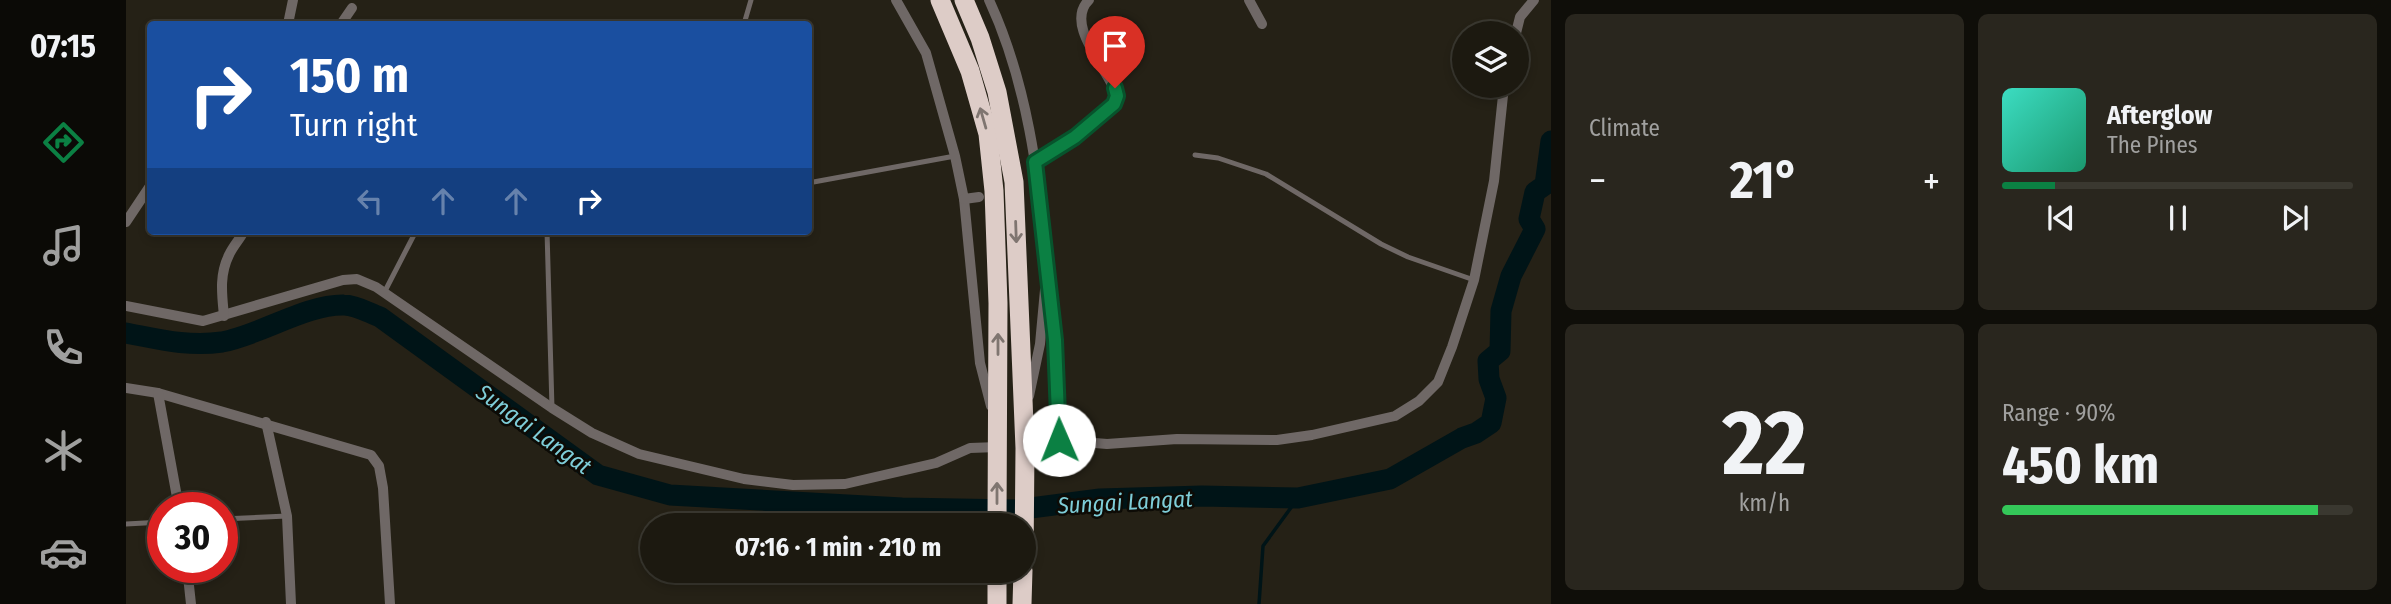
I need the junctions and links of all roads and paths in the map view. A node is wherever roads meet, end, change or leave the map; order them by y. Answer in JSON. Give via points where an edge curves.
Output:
{"nodes":[{"id":1,"x":293,"y":0,"type":"edge"},
{"id":2,"x":751,"y":0,"type":"edge"},
{"id":3,"x":896,"y":0,"type":"edge"},
{"id":4,"x":940,"y":0,"type":"edge"},
{"id":5,"x":964,"y":0,"type":"edge"},
{"id":6,"x":989,"y":0,"type":"edge"},
{"id":7,"x":1089,"y":0,"type":"edge"},
{"id":8,"x":1249,"y":0,"type":"edge"},
{"id":9,"x":1534,"y":0,"type":"edge"},
{"id":10,"x":352,"y":8,"type":"dead end"},
{"id":11,"x":289,"y":21,"type":"edge"},
{"id":12,"x":343,"y":21,"type":"edge"},
{"id":13,"x":745,"y":21,"type":"edge"},
{"id":14,"x":1519,"y":21,"type":"edge"},
{"id":15,"x":1262,"y":24,"type":"dead end"},
{"id":16,"x":1503,"y":98,"type":"edge"},
{"id":17,"x":1195,"y":155,"type":"dead end"},
{"id":18,"x":955,"y":156,"type":"junction"},
{"id":19,"x":1035,"y":162,"type":"junction"},
{"id":20,"x":812,"y":182,"type":"edge"},
{"id":21,"x":147,"y":191,"type":"edge"},
{"id":22,"x":1039,"y":191,"type":"junction"},
{"id":23,"x":1026,"y":192,"type":"dead end"},
{"id":24,"x":979,"y":197,"type":"dead end"},
{"id":25,"x":964,"y":199,"type":"junction"},
{"id":26,"x":126,"y":222,"type":"edge"},
{"id":27,"x":241,"y":235,"type":"edge"},
{"id":28,"x":414,"y":235,"type":"edge"},
{"id":29,"x":547,"y":235,"type":"edge"},
{"id":30,"x":1047,"y":267,"type":"junction"},
{"id":31,"x":1474,"y":279,"type":"junction"},
{"id":32,"x":384,"y":293,"type":"junction"},
{"id":33,"x":126,"y":306,"type":"edge"},
{"id":34,"x":225,"y":316,"type":"junction"},
{"id":35,"x":126,"y":388,"type":"edge"},
{"id":36,"x":158,"y":393,"type":"junction"},
{"id":37,"x":552,"y":408,"type":"junction"},
{"id":38,"x":266,"y":422,"type":"junction"},
{"id":39,"x":1024,"y":423,"type":"junction"},
{"id":40,"x":997,"y":446,"type":"junction"},
{"id":41,"x":176,"y":492,"type":"edge"},
{"id":42,"x":997,"y":513,"type":"edge"},
{"id":43,"x":1024,"y":513,"type":"edge"},
{"id":44,"x":288,"y":516,"type":"junction"},
{"id":45,"x":238,"y":518,"type":"edge"},
{"id":46,"x":147,"y":523,"type":"edge"},
{"id":47,"x":126,"y":524,"type":"edge"},
{"id":48,"x":189,"y":583,"type":"edge"},
{"id":49,"x":997,"y":583,"type":"edge"},
{"id":50,"x":1023,"y":583,"type":"edge"},
{"id":51,"x":191,"y":604,"type":"edge"},
{"id":52,"x":291,"y":604,"type":"edge"},
{"id":53,"x":390,"y":604,"type":"edge"},
{"id":54,"x":997,"y":604,"type":"edge"},
{"id":55,"x":1022,"y":604,"type":"edge"}],
"edges":[{"from":1,"to":11,"type":"street"},
{"from":2,"to":13,"type":"lane"},
{"from":3,"to":18,"type":"street","via":[[926,53]]},
{"from":40,"to":4,"type":"highway","one_way":true,"via":[[998,303],[988,134],[970,71]]},
{"from":5,"to":39,"type":"highway","one_way":true,"via":[[998,92],[1014,182]]},
{"from":6,"to":19,"type":"street","via":[[1017,82]]},
{"from":7,"to":19,"type":"street","via":[[1081,15],[1084,31],[1117,96],[1114,104],[1075,137]]},
{"from":8,"to":15,"type":"street"},
{"from":9,"to":14,"type":"street"},
{"from":10,"to":12,"type":"street"},
{"from":16,"to":31,"type":"street","via":[[1494,181]]},
{"from":17,"to":31,"type":"lane","via":[[1266,174],[1381,244]]},
{"from":18,"to":20,"type":"lane"},
{"from":18,"to":25,"type":"street"},
{"from":19,"to":22,"type":"street"},
{"from":21,"to":26,"type":"street"},
{"from":22,"to":23,"type":"street"},
{"from":22,"to":30,"type":"street"},
{"from":24,"to":25,"type":"street"},
{"from":25,"to":40,"type":"street","via":[[980,363]]},
{"from":27,"to":34,"type":"street","via":[[222,272]]},
{"from":28,"to":32,"type":"lane"},
{"from":29,"to":37,"type":"lane"},
{"from":30,"to":31,"type":"street","via":[[1059,440],[1107,444],[1277,440],[1395,415],[1419,401],[1438,382]]},
{"from":30,"to":39,"type":"street","via":[[1040,344]]},
{"from":32,"to":34,"type":"street","via":[[357,279],[343,281]]},
{"from":32,"to":37,"type":"street"},
{"from":33,"to":34,"type":"street","via":[[203,321]]},
{"from":35,"to":36,"type":"street"},
{"from":36,"to":38,"type":"street"},
{"from":36,"to":41,"type":"street"},
{"from":37,"to":40,"type":"street","via":[[639,454],[744,479],[793,485],[845,484],[936,463],[970,448]]},
{"from":38,"to":44,"type":"street"},
{"from":38,"to":53,"type":"street","via":[[371,455],[379,466]]},
{"from":39,"to":43,"type":"highway"},
{"from":42,"to":40,"type":"highway","one_way":true},
{"from":44,"to":45,"type":"lane"},
{"from":44,"to":52,"type":"street"},
{"from":46,"to":47,"type":"lane"},
{"from":48,"to":51,"type":"street"},
{"from":49,"to":54,"type":"highway"},
{"from":50,"to":55,"type":"highway"}]}
